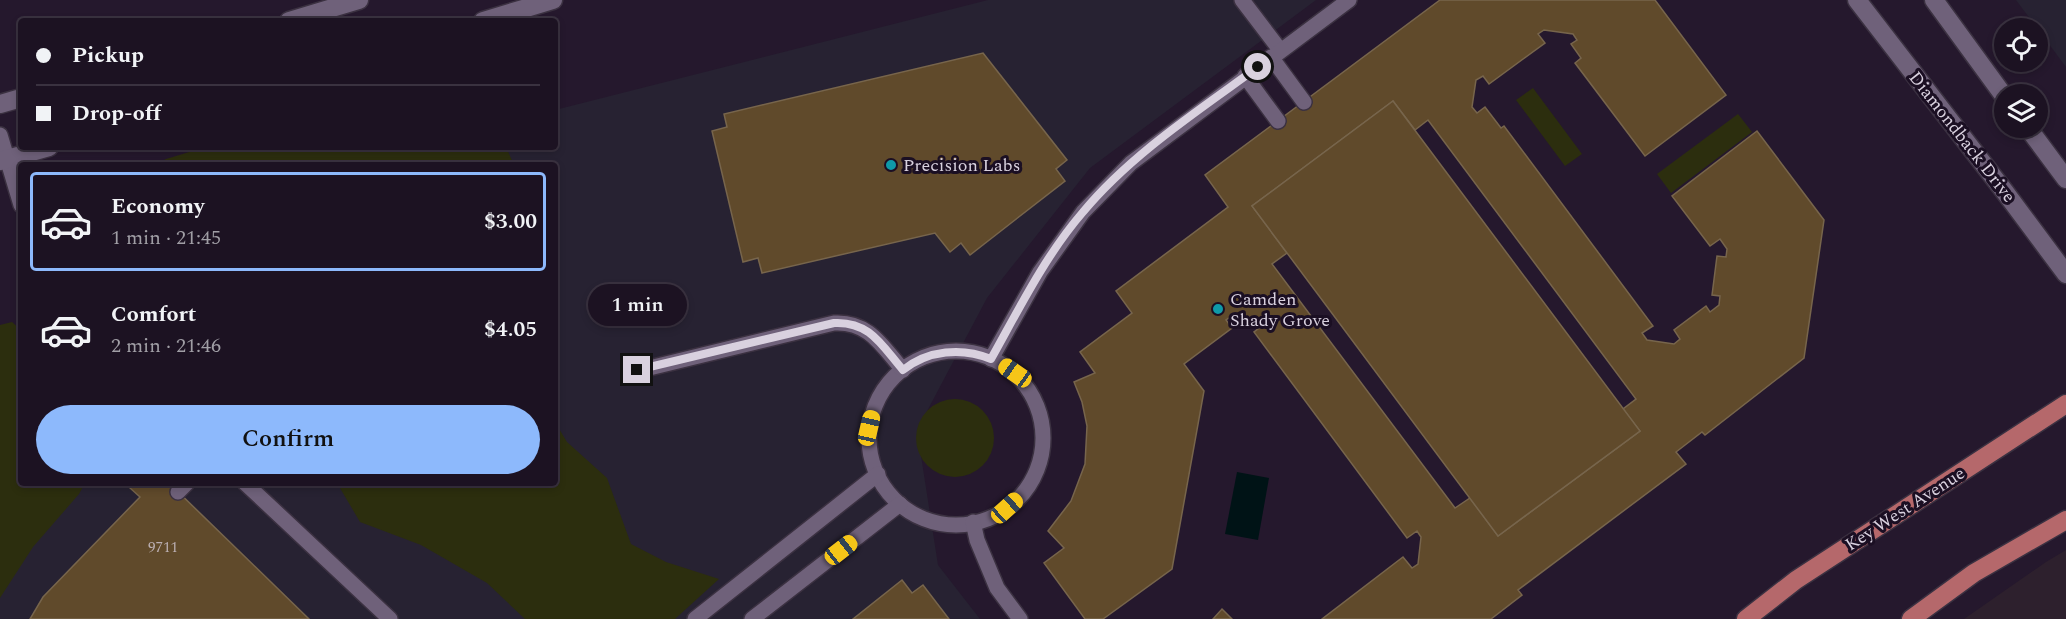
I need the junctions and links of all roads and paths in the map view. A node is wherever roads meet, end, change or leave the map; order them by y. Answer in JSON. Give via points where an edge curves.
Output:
{"nodes":[{"id":1,"x":359,"y":0,"type":"edge"},
{"id":2,"x":553,"y":0,"type":"edge"},
{"id":3,"x":1242,"y":0,"type":"edge"},
{"id":4,"x":1349,"y":0,"type":"edge"},
{"id":5,"x":1857,"y":0,"type":"edge"},
{"id":6,"x":1934,"y":0,"type":"edge"},
{"id":7,"x":299,"y":18,"type":"edge"},
{"id":8,"x":493,"y":18,"type":"edge"},
{"id":9,"x":1276,"y":54,"type":"junction"},
{"id":10,"x":1245,"y":76,"type":"junction"},
{"id":11,"x":1995,"y":84,"type":"edge"},
{"id":12,"x":18,"y":99,"type":"edge"},
{"id":13,"x":1304,"y":102,"type":"dead end"},
{"id":14,"x":0,"y":104,"type":"edge"},
{"id":15,"x":1278,"y":121,"type":"dead end"},
{"id":16,"x":0,"y":135,"type":"edge"},
{"id":17,"x":2035,"y":138,"type":"edge"},
{"id":18,"x":38,"y":150,"type":"edge"},
{"id":19,"x":3,"y":160,"type":"edge"},
{"id":20,"x":2066,"y":179,"type":"edge"},
{"id":21,"x":18,"y":198,"type":"edge"},
{"id":22,"x":2066,"y":274,"type":"edge"},
{"id":23,"x":991,"y":359,"type":"junction"},
{"id":24,"x":637,"y":370,"type":"dead end"},
{"id":25,"x":903,"y":370,"type":"junction"},
{"id":26,"x":2066,"y":404,"type":"edge"},
{"id":27,"x":878,"y":474,"type":"junction"},
{"id":28,"x":248,"y":486,"type":"edge"},
{"id":29,"x":900,"y":504,"type":"junction"},
{"id":30,"x":2066,"y":520,"type":"edge"},
{"id":31,"x":973,"y":522,"type":"junction"},
{"id":32,"x":390,"y":619,"type":"edge"},
{"id":33,"x":694,"y":619,"type":"edge"},
{"id":34,"x":752,"y":619,"type":"edge"},
{"id":35,"x":1020,"y":619,"type":"edge"},
{"id":36,"x":1746,"y":619,"type":"edge"},
{"id":37,"x":1911,"y":619,"type":"edge"}],
"edges":[{"from":1,"to":7,"type":"street"},
{"from":2,"to":8,"type":"street"},
{"from":3,"to":9,"type":"lane"},
{"from":4,"to":9,"type":"lane"},
{"from":5,"to":22,"type":"street","name":"Diamondback Drive"},
{"from":6,"to":11,"type":"street"},
{"from":9,"to":10,"type":"lane"},
{"from":9,"to":13,"type":"lane"},
{"from":10,"to":15,"type":"lane"},
{"from":10,"to":23,"type":"lane","via":[[1131,164],[1083,212],[1040,272]]},
{"from":12,"to":14,"type":"street"},
{"from":16,"to":19,"type":"lane"},
{"from":17,"to":20,"type":"street"},
{"from":18,"to":19,"type":"street"},
{"from":19,"to":21,"type":"lane"},
{"from":23,"to":25,"type":"lane","via":[[957,351],[930,355]]},
{"from":23,"to":31,"type":"lane","via":[[1015,373],[1028,388],[1037,406],[1043,443],[1040,461],[1023,494],[1007,508]]},
{"from":24,"to":25,"type":"lane","via":[[845,322],[866,329]]},
{"from":25,"to":27,"type":"lane","via":[[883,391],[869,428]]},
{"from":26,"to":36,"type":"main road","name":"Key West Avenue","via":[[1796,580]]},
{"from":27,"to":29,"type":"lane"},
{"from":27,"to":33,"type":"lane"},
{"from":28,"to":32,"type":"lane"},
{"from":29,"to":31,"type":"lane","via":[[925,519],[944,524]]},
{"from":29,"to":34,"type":"lane"},
{"from":30,"to":37,"type":"main road","via":[[1974,573]]},
{"from":31,"to":35,"type":"lane","via":[[997,588]]}]}
